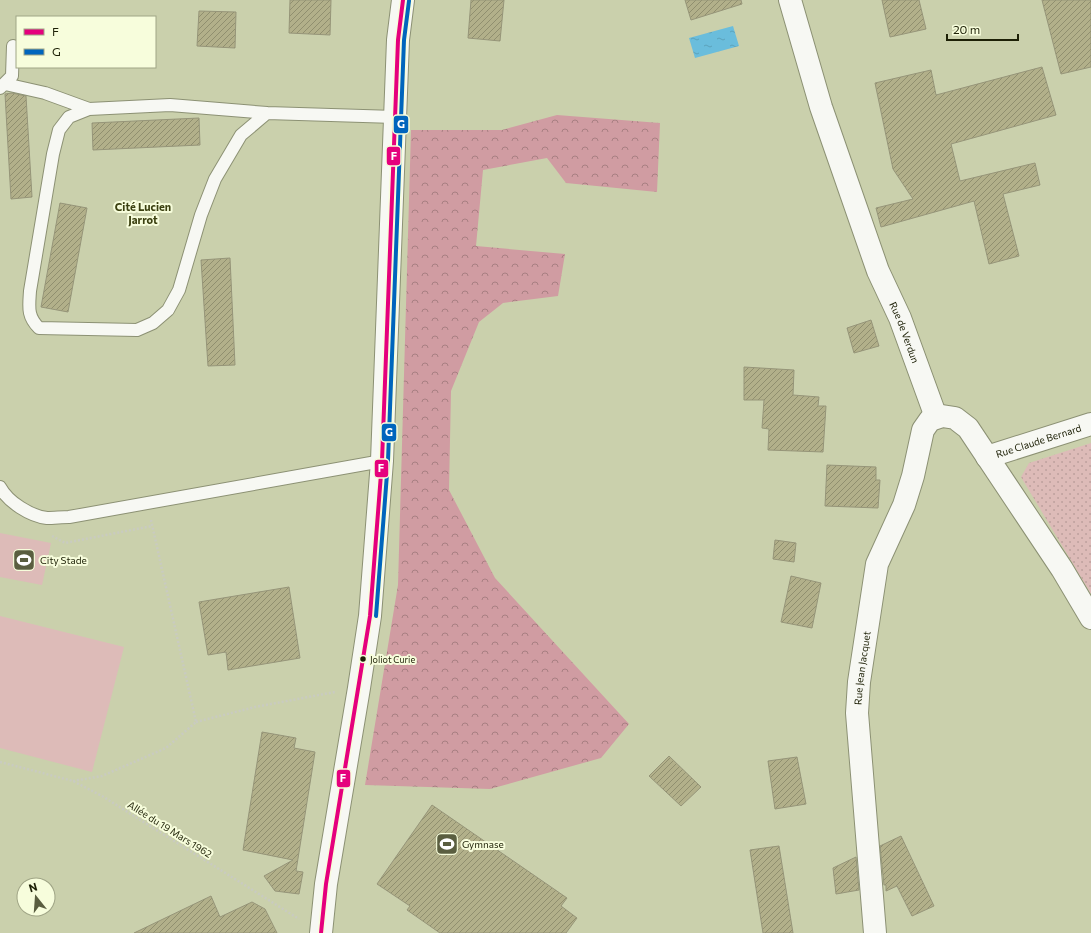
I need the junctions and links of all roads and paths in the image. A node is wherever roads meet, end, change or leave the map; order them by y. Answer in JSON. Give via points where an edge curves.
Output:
{"nodes":[{"id":1,"x":403,"y":0,"type":"edge"},
{"id":2,"x":790,"y":0,"type":"edge"},
{"id":3,"x":13,"y":46,"type":"dead end"},
{"id":4,"x":2,"y":86,"type":"edge"},
{"id":5,"x":89,"y":109,"type":"junction"},
{"id":6,"x":267,"y":113,"type":"junction"},
{"id":7,"x":395,"y":117,"type":"junction"},
{"id":8,"x":936,"y":417,"type":"junction"},
{"id":9,"x":1091,"y":424,"type":"edge"},
{"id":10,"x":987,"y":457,"type":"junction"},
{"id":11,"x":382,"y":461,"type":"junction"},
{"id":12,"x":0,"y":487,"type":"edge"},
{"id":13,"x":147,"y":504,"type":"junction"},
{"id":14,"x":1091,"y":618,"type":"edge"},
{"id":15,"x":359,"y":688,"type":"junction"},
{"id":16,"x":196,"y":722,"type":"junction"},
{"id":17,"x":0,"y":762,"type":"edge"},
{"id":18,"x":73,"y":781,"type":"junction"},
{"id":19,"x":321,"y":933,"type":"edge"},
{"id":20,"x":874,"y":933,"type":"edge"}],
"edges":[{"from":1,"to":7,"type":"street","via":[[398,40]]},
{"from":2,"to":8,"type":"street","name":"Rue de Verdun","via":[[821,107],[878,271],[900,318]]},
{"from":3,"to":4,"type":"lane","via":[[12,76]]},
{"from":4,"to":5,"type":"lane","via":[[45,93]]},
{"from":5,"to":6,"type":"lane","via":[[170,105]]},
{"from":5,"to":6,"type":"lane","via":[[69,117],[58,130],[30,291],[29,310],[32,321],[39,328],[137,330],[153,323],[168,310],[178,290],[201,215],[221,168],[241,134]]},
{"from":6,"to":7,"type":"lane"},
{"from":7,"to":11,"type":"street"},
{"from":8,"to":10,"type":"street","via":[[956,418],[968,428]]},
{"from":8,"to":20,"type":"street","name":"Rue Jean Jacquet","via":[[930,420],[923,430],[914,476],[904,505],[877,564],[859,682],[858,750]]},
{"from":9,"to":10,"type":"street","name":"Rue Claude Bernard"},
{"from":10,"to":14,"type":"street"},
{"from":11,"to":13,"type":"lane"},
{"from":11,"to":15,"type":"street","via":[[368,626]]},
{"from":12,"to":13,"type":"lane","via":[[3,493],[21,508],[46,518],[69,517]]},
{"from":13,"to":16,"type":"path"},
{"from":15,"to":16,"type":"path","via":[[255,707]]},
{"from":15,"to":19,"type":"street","via":[[326,884]]},
{"from":16,"to":18,"type":"path","via":[[166,748],[102,776]]},
{"from":17,"to":18,"type":"path","name":"Allée du 19 Mars 1962"},
{"from":18,"to":19,"type":"path","name":"Allée du 19 Mars 1962","via":[[102,796]]}]}
